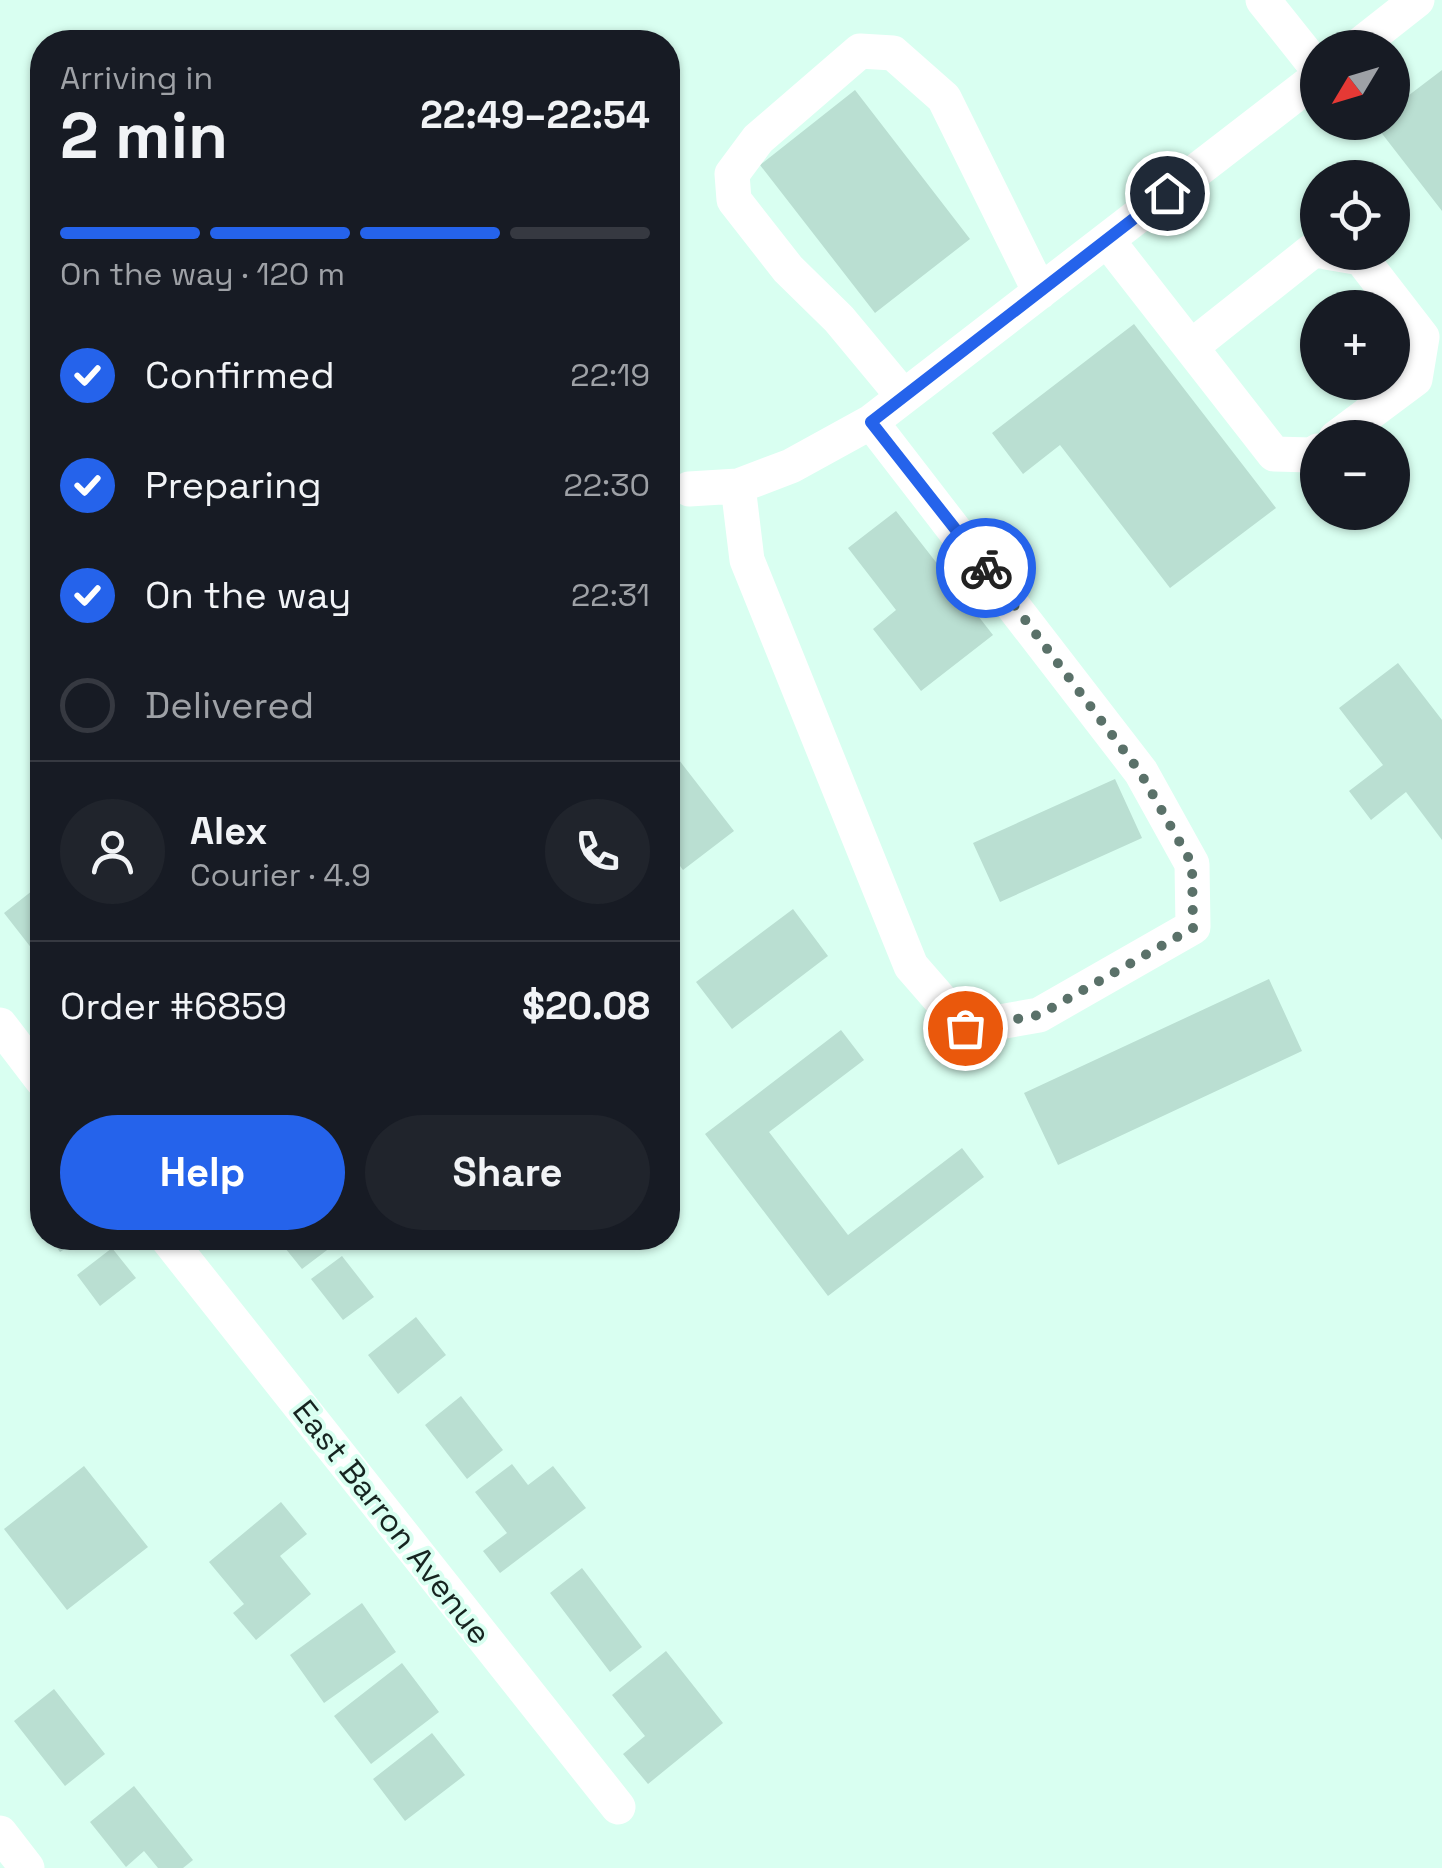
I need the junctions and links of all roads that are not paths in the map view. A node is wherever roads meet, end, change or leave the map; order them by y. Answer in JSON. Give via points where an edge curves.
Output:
{"nodes":[{"id":1,"x":1263,"y":0,"type":"edge"},
{"id":2,"x":1417,"y":0,"type":"edge"},
{"id":3,"x":1379,"y":30,"type":"edge"},
{"id":4,"x":1300,"y":46,"type":"edge"},
{"id":5,"x":1300,"y":91,"type":"edge"},
{"id":6,"x":1107,"y":240,"type":"junction"},
{"id":7,"x":1300,"y":260,"type":"edge"},
{"id":8,"x":1371,"y":270,"type":"edge"},
{"id":9,"x":1040,"y":292,"type":"junction"},
{"id":10,"x":1191,"y":347,"type":"junction"},
{"id":11,"x":903,"y":396,"type":"junction"},
{"id":12,"x":1360,"y":420,"type":"edge"},
{"id":13,"x":871,"y":422,"type":"junction"},
{"id":14,"x":1300,"y":455,"type":"edge"},
{"id":15,"x":738,"y":486,"type":"junction"},
{"id":16,"x":689,"y":488,"type":"dead end"},
{"id":17,"x":15,"y":1040,"type":"edge"},
{"id":18,"x":30,"y":1062,"type":"edge"},
{"id":19,"x":176,"y":1250,"type":"edge"},
{"id":20,"x":618,"y":1808,"type":"dead end"},
{"id":21,"x":0,"y":1833,"type":"edge"},
{"id":22,"x":27,"y":1868,"type":"edge"}],
"edges":[{"from":1,"to":4,"type":"street"},
{"from":2,"to":3,"type":"street"},
{"from":5,"to":6,"type":"street"},
{"from":6,"to":9,"type":"street"},
{"from":6,"to":10,"type":"street"},
{"from":7,"to":10,"type":"street"},
{"from":8,"to":12,"type":"street","via":[[1422,337],[1415,379]]},
{"from":9,"to":11,"type":"street"},
{"from":9,"to":11,"type":"street","via":[[944,98],[894,53],[860,51],[758,139],[732,174],[734,200]]},
{"from":10,"to":14,"type":"street","via":[[1274,454]]},
{"from":11,"to":13,"type":"street"},
{"from":13,"to":15,"type":"street"},
{"from":13,"to":15,"type":"street","via":[[1140,772],[1192,864],[1193,928],[1039,1015],[965,1028],[911,966],[747,560]]},
{"from":15,"to":16,"type":"street"},
{"from":17,"to":18,"type":"street"},
{"from":19,"to":20,"type":"street","name":"East Barron Avenue"},
{"from":21,"to":22,"type":"street"}]}
